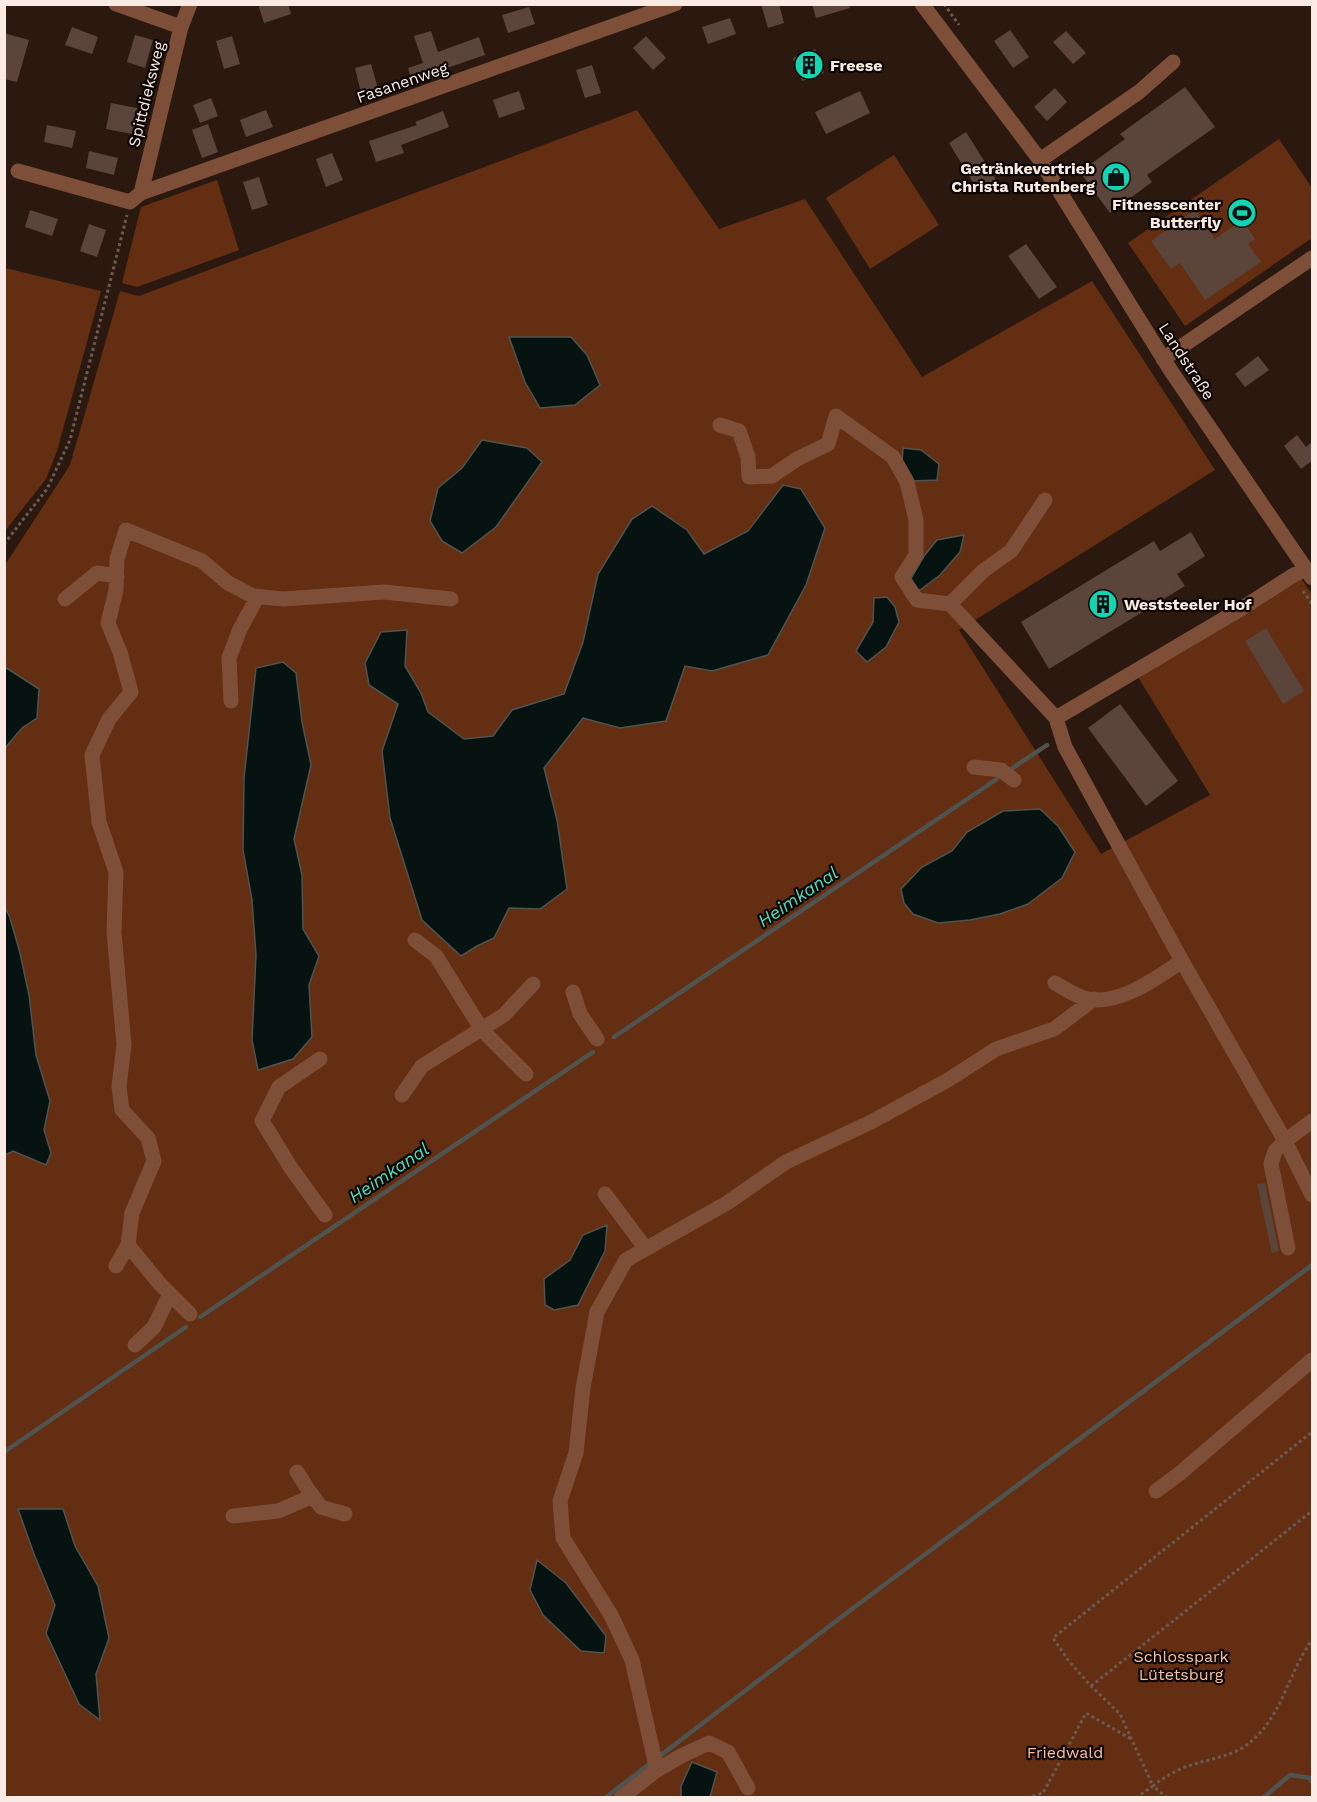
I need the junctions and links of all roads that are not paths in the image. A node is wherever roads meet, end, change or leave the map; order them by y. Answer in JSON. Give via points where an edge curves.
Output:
{"nodes":[{"id":1,"x":116,"y":4,"type":"edge"},
{"id":2,"x":190,"y":4,"type":"edge"},
{"id":3,"x":675,"y":4,"type":"edge"},
{"id":4,"x":922,"y":4,"type":"edge"},
{"id":5,"x":643,"y":9,"type":"edge"},
{"id":6,"x":182,"y":27,"type":"junction"},
{"id":7,"x":1173,"y":62,"type":"dead end"},
{"id":8,"x":1040,"y":160,"type":"junction"},
{"id":9,"x":18,"y":171,"type":"dead end"},
{"id":10,"x":135,"y":197,"type":"junction"},
{"id":11,"x":1312,"y":258,"type":"edge"},
{"id":12,"x":1163,"y":358,"type":"junction"},
{"id":13,"x":720,"y":425,"type":"dead end"},
{"id":14,"x":1045,"y":500,"type":"dead end"},
{"id":15,"x":1309,"y":574,"type":"edge"},
{"id":16,"x":117,"y":576,"type":"junction"},
{"id":17,"x":258,"y":596,"type":"junction"},
{"id":18,"x":65,"y":599,"type":"dead end"},
{"id":19,"x":451,"y":599,"type":"dead end"},
{"id":20,"x":950,"y":604,"type":"junction"},
{"id":21,"x":231,"y":701,"type":"dead end"},
{"id":22,"x":1056,"y":718,"type":"junction"},
{"id":23,"x":974,"y":767,"type":"dead end"},
{"id":24,"x":1014,"y":780,"type":"dead end"},
{"id":25,"x":415,"y":940,"type":"dead end"},
{"id":26,"x":1182,"y":961,"type":"junction"},
{"id":27,"x":1054,"y":983,"type":"dead end"},
{"id":28,"x":533,"y":984,"type":"dead end"},
{"id":29,"x":573,"y":992,"type":"dead end"},
{"id":30,"x":1094,"y":999,"type":"junction"},
{"id":31,"x":482,"y":1029,"type":"junction"},
{"id":32,"x":597,"y":1039,"type":"dead end"},
{"id":33,"x":320,"y":1059,"type":"dead end"},
{"id":34,"x":526,"y":1074,"type":"dead end"},
{"id":35,"x":402,"y":1095,"type":"dead end"},
{"id":36,"x":1312,"y":1121,"type":"edge"},
{"id":37,"x":1285,"y":1141,"type":"junction"},
{"id":38,"x":605,"y":1194,"type":"dead end"},
{"id":39,"x":1312,"y":1195,"type":"edge"},
{"id":40,"x":325,"y":1215,"type":"dead end"},
{"id":41,"x":128,"y":1245,"type":"junction"},
{"id":42,"x":1288,"y":1248,"type":"dead end"},
{"id":43,"x":646,"y":1249,"type":"junction"},
{"id":44,"x":116,"y":1266,"type":"dead end"},
{"id":45,"x":170,"y":1294,"type":"junction"},
{"id":46,"x":189,"y":1314,"type":"dead end"},
{"id":47,"x":135,"y":1345,"type":"dead end"},
{"id":48,"x":1312,"y":1360,"type":"edge"},
{"id":49,"x":297,"y":1472,"type":"dead end"},
{"id":50,"x":309,"y":1491,"type":"junction"},
{"id":51,"x":1156,"y":1491,"type":"dead end"},
{"id":52,"x":345,"y":1514,"type":"dead end"},
{"id":53,"x":233,"y":1516,"type":"dead end"},
{"id":54,"x":655,"y":1763,"type":"junction"},
{"id":55,"x":747,"y":1788,"type":"dead end"},
{"id":56,"x":621,"y":1797,"type":"edge"}],
"edges":[{"from":1,"to":6,"type":"street"},
{"from":2,"to":6,"type":"street","name":"Spittdieksweg"},
{"from":3,"to":5,"type":"street","name":"Fasanenweg"},
{"from":4,"to":8,"type":"street","name":"Landstraße"},
{"from":5,"to":10,"type":"street","name":"Fasanenweg"},
{"from":6,"to":10,"type":"street","name":"Spittdieksweg"},
{"from":7,"to":8,"type":"street","via":[[1139,92]]},
{"from":8,"to":12,"type":"street","name":"Landstraße"},
{"from":9,"to":10,"type":"street"},
{"from":11,"to":12,"type":"street"},
{"from":12,"to":15,"type":"street","name":"Landstraße"},
{"from":13,"to":20,"type":"street","via":[[739,432],[748,457],[748,477],[772,477],[828,444],[836,416],[893,457],[907,482],[915,520],[916,555],[902,577],[917,600]]},
{"from":14,"to":20,"type":"street","via":[[1011,551],[983,571]]},
{"from":15,"to":22,"type":"street","via":[[1292,576]]},
{"from":16,"to":17,"type":"street","via":[[117,559],[126,530],[202,561],[228,583]]},
{"from":16,"to":18,"type":"street","via":[[97,573]]},
{"from":16,"to":41,"type":"street","via":[[108,623],[131,692],[109,719],[92,755],[99,822],[117,872],[114,932],[124,1045],[120,1098],[122,1110],[148,1138],[154,1161],[132,1213]]},
{"from":17,"to":19,"type":"street","via":[[283,599],[384,592]]},
{"from":17,"to":21,"type":"street","via":[[229,658]]},
{"from":20,"to":22,"type":"street"},
{"from":22,"to":26,"type":"street","via":[[1065,747]]},
{"from":23,"to":24,"type":"street","via":[[1001,770]]},
{"from":25,"to":31,"type":"street","via":[[436,956]]},
{"from":26,"to":30,"type":"street","via":[[1142,987],[1108,999]]},
{"from":26,"to":37,"type":"street"},
{"from":27,"to":30,"type":"street","via":[[1085,999]]},
{"from":28,"to":31,"type":"street","via":[[504,1015]]},
{"from":29,"to":32,"type":"street","via":[[580,1014]]},
{"from":30,"to":43,"type":"street","via":[[1054,1029],[996,1049],[871,1122],[786,1162],[727,1203]]},
{"from":31,"to":34,"type":"street"},
{"from":31,"to":35,"type":"street","via":[[423,1066]]},
{"from":33,"to":40,"type":"street","via":[[279,1087],[262,1121]]},
{"from":36,"to":37,"type":"street"},
{"from":37,"to":39,"type":"street"},
{"from":37,"to":42,"type":"street","via":[[1275,1151],[1271,1164]]},
{"from":38,"to":43,"type":"street"},
{"from":41,"to":44,"type":"street"},
{"from":41,"to":45,"type":"street"},
{"from":43,"to":54,"type":"street","via":[[627,1260],[597,1312],[576,1453],[560,1501],[563,1538],[611,1615],[632,1660]]},
{"from":45,"to":46,"type":"street"},
{"from":45,"to":47,"type":"street","via":[[154,1327]]},
{"from":48,"to":51,"type":"street"},
{"from":49,"to":50,"type":"street"},
{"from":50,"to":52,"type":"street","via":[[321,1507]]},
{"from":50,"to":53,"type":"street","via":[[306,1499],[278,1511]]},
{"from":54,"to":55,"type":"street","via":[[709,1743],[728,1752]]},
{"from":54,"to":56,"type":"street"}]}
